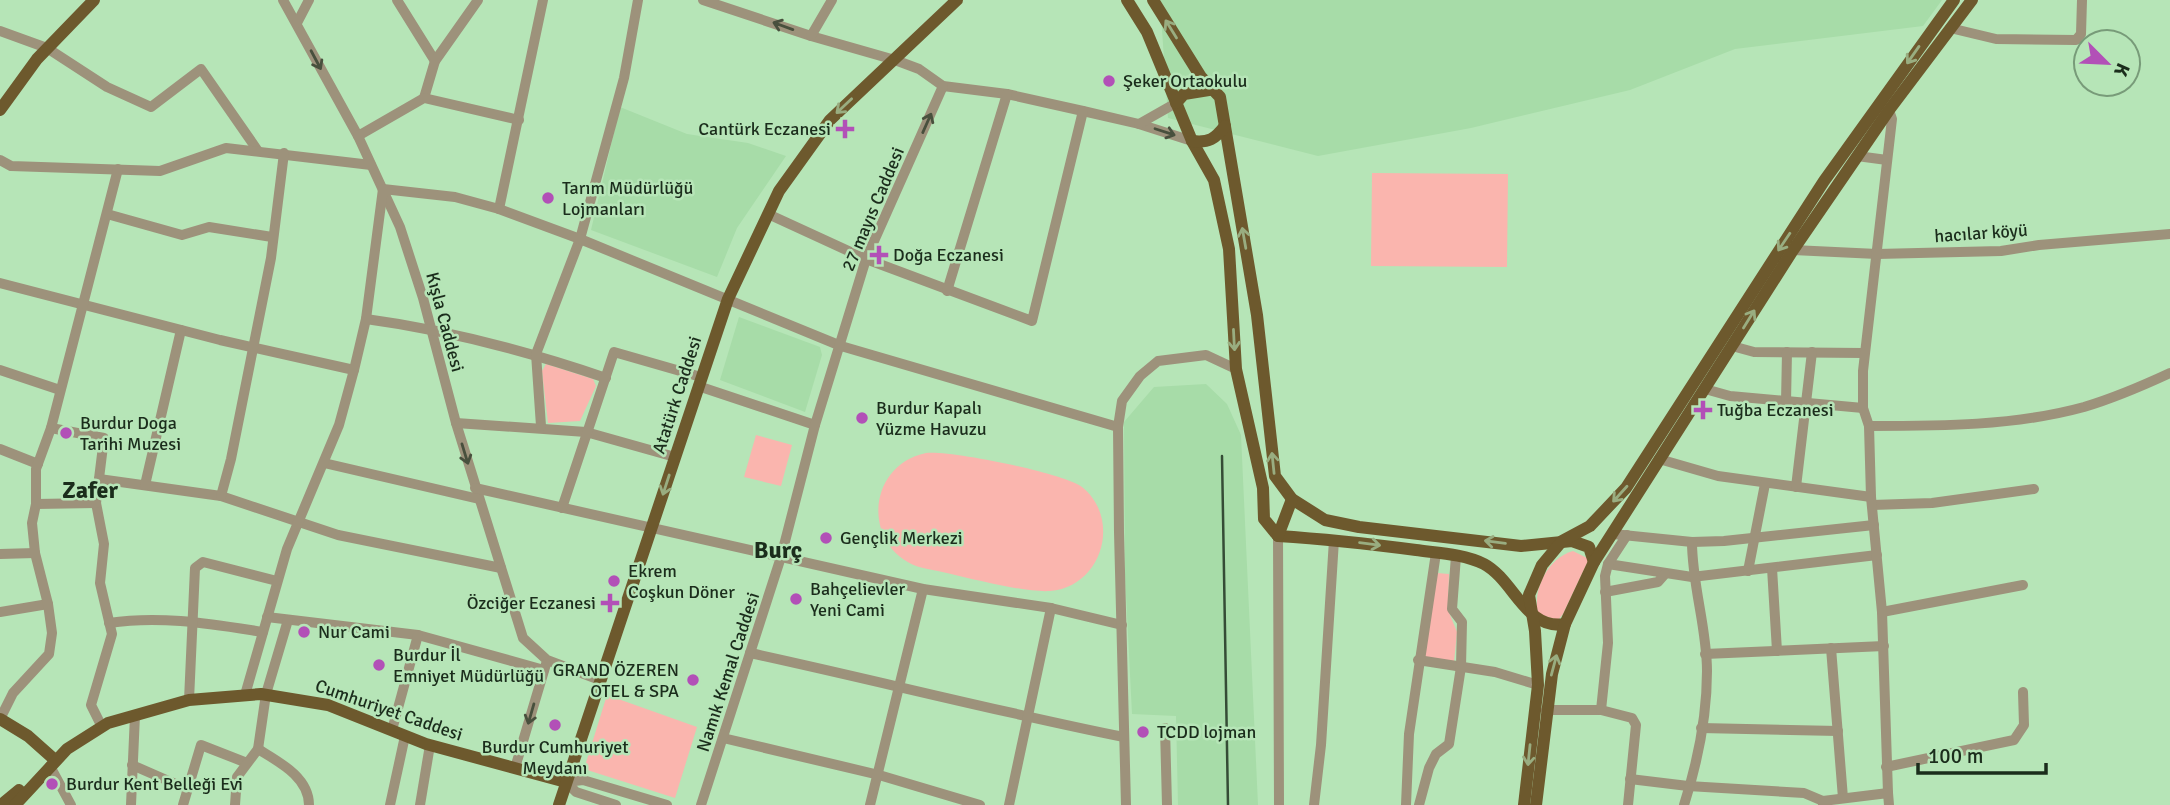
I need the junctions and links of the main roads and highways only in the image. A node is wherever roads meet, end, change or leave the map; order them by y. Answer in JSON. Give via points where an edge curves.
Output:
{"nodes":[{"id":1,"x":94,"y":0,"type":"edge"},
{"id":2,"x":957,"y":0,"type":"edge"},
{"id":3,"x":1127,"y":0,"type":"edge"},
{"id":4,"x":1153,"y":0,"type":"edge"},
{"id":5,"x":1954,"y":0,"type":"edge"},
{"id":6,"x":1972,"y":0,"type":"edge"},
{"id":7,"x":942,"y":6,"type":"edge"},
{"id":8,"x":1214,"y":89,"type":"junction"},
{"id":9,"x":1176,"y":103,"type":"junction"},
{"id":10,"x":0,"y":110,"type":"edge"},
{"id":11,"x":1225,"y":126,"type":"junction"},
{"id":12,"x":1192,"y":141,"type":"junction"},
{"id":13,"x":1292,"y":499,"type":"junction"},
{"id":14,"x":1278,"y":536,"type":"junction"},
{"id":15,"x":1562,"y":541,"type":"junction"},
{"id":16,"x":1594,"y":562,"type":"junction"},
{"id":17,"x":1531,"y":615,"type":"junction"},
{"id":18,"x":1565,"y":624,"type":"junction"},
{"id":19,"x":0,"y":719,"type":"edge"},
{"id":20,"x":52,"y":763,"type":"junction"},
{"id":21,"x":566,"y":782,"type":"junction"},
{"id":22,"x":1,"y":805,"type":"edge"},
{"id":23,"x":15,"y":805,"type":"edge"},
{"id":24,"x":559,"y":805,"type":"edge"},
{"id":25,"x":1524,"y":805,"type":"edge"},
{"id":26,"x":1536,"y":805,"type":"edge"}],
"edges":[{"from":1,"to":10,"type":"main road","via":[[47,48]]},
{"from":2,"to":7,"type":"main road","name":"Atatürk Caddesi"},
{"from":3,"to":9,"type":"main road","via":[[1147,32]]},
{"from":8,"to":4,"type":"main road","one_way":true,"via":[[1201,77]]},
{"from":5,"to":15,"type":"main road","one_way":true,"via":[[1817,192],[1626,488],[1590,526]]},
{"from":16,"to":6,"type":"main road","one_way":true,"via":[[1620,535],[1659,458],[1793,250]]},
{"from":7,"to":21,"type":"main road","name":"Atatürk Caddesi","one_way":true,"via":[[895,60],[830,120],[779,191],[727,299]]},
{"from":8,"to":9,"type":"main road","via":[[1184,94]]},
{"from":8,"to":11,"type":"main road"},
{"from":9,"to":12,"type":"main road"},
{"from":11,"to":12,"type":"main road","via":[[1216,138]]},
{"from":13,"to":11,"type":"main road","one_way":true,"via":[[1275,476],[1257,315]]},
{"from":12,"to":14,"type":"main road","one_way":true,"via":[[1214,180],[1230,250],[1236,369],[1263,488],[1264,519]]},
{"from":13,"to":14,"type":"main road"},
{"from":15,"to":13,"type":"main road","one_way":true,"via":[[1521,546],[1359,527],[1325,520]]},
{"from":14,"to":17,"type":"main road","one_way":true,"via":[[1436,552],[1481,563],[1496,572]]},
{"from":15,"to":16,"type":"main road","via":[[1583,543]]},
{"from":15,"to":17,"type":"main road","via":[[1542,565],[1532,587]]},
{"from":16,"to":18,"type":"main road"},
{"from":17,"to":18,"type":"main road","via":[[1545,624]]},
{"from":17,"to":25,"type":"main road","one_way":true,"via":[[1538,685]]},
{"from":26,"to":18,"type":"main road","one_way":true,"via":[[1546,710]]},
{"from":19,"to":20,"type":"main road","via":[[28,736]]},
{"from":20,"to":21,"type":"main road","name":"Cumhuriyet Caddesi","via":[[102,727],[135,715],[189,700],[266,694],[328,705],[405,737]]},
{"from":20,"to":22,"type":"main road"},
{"from":20,"to":23,"type":"main road"},
{"from":21,"to":24,"type":"main road","name":"Atatürk Caddesi"}]}
